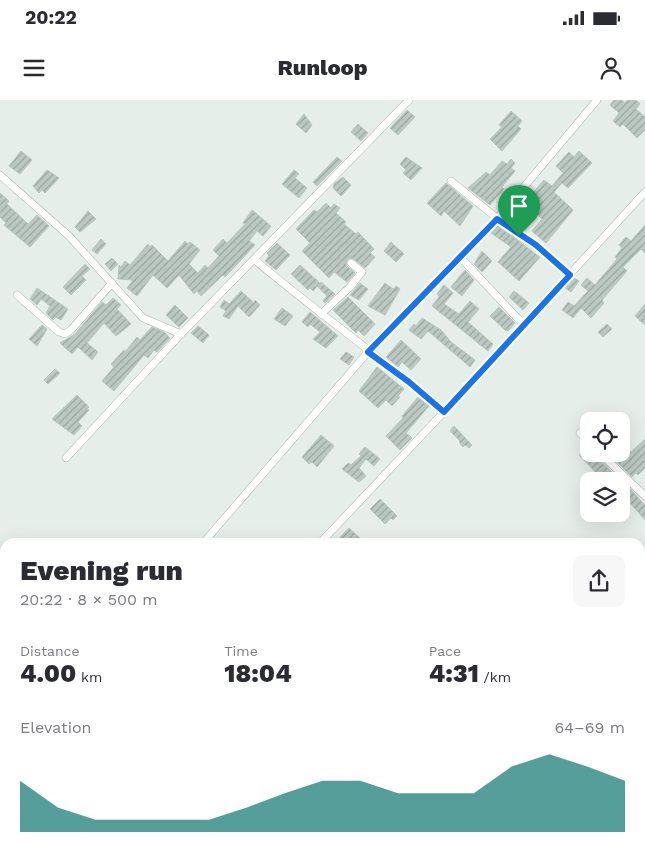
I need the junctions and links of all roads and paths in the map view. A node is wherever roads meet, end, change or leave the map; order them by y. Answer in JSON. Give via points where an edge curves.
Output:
{"nodes":[{"id":1,"x":409,"y":100,"type":"edge"},
{"id":2,"x":597,"y":100,"type":"edge"},
{"id":3,"x":0,"y":175,"type":"edge"},
{"id":4,"x":451,"y":181,"type":"dead end"},
{"id":5,"x":645,"y":192,"type":"edge"},
{"id":6,"x":497,"y":219,"type":"junction"},
{"id":7,"x":460,"y":257,"type":"junction"},
{"id":8,"x":255,"y":260,"type":"junction"},
{"id":9,"x":351,"y":263,"type":"dead end"},
{"id":10,"x":570,"y":275,"type":"junction"},
{"id":11,"x":112,"y":283,"type":"junction"},
{"id":12,"x":17,"y":296,"type":"dead end"},
{"id":13,"x":322,"y":314,"type":"junction"},
{"id":14,"x":523,"y":324,"type":"junction"},
{"id":15,"x":181,"y":334,"type":"junction"},
{"id":16,"x":368,"y":352,"type":"junction"},
{"id":17,"x":444,"y":412,"type":"junction"},
{"id":18,"x":66,"y":458,"type":"dead end"},
{"id":19,"x":609,"y":462,"type":"edge"},
{"id":20,"x":645,"y":496,"type":"edge"},
{"id":21,"x":207,"y":538,"type":"edge"},
{"id":22,"x":325,"y":538,"type":"edge"}],
"edges":[{"from":1,"to":8,"type":"street"},
{"from":2,"to":6,"type":"street"},
{"from":3,"to":11,"type":"street","via":[[69,236]]},
{"from":4,"to":6,"type":"street"},
{"from":5,"to":10,"type":"street"},
{"from":6,"to":7,"type":"street"},
{"from":6,"to":10,"type":"street","via":[[536,245]]},
{"from":7,"to":14,"type":"street"},
{"from":7,"to":16,"type":"street"},
{"from":8,"to":13,"type":"street"},
{"from":8,"to":15,"type":"street"},
{"from":9,"to":13,"type":"street","via":[[362,272]]},
{"from":10,"to":14,"type":"street"},
{"from":11,"to":12,"type":"street","via":[[66,334],[59,332]]},
{"from":11,"to":15,"type":"street","via":[[142,318]]},
{"from":13,"to":16,"type":"street"},
{"from":14,"to":17,"type":"street"},
{"from":15,"to":18,"type":"street"},
{"from":16,"to":17,"type":"street"},
{"from":16,"to":21,"type":"street"},
{"from":17,"to":22,"type":"street"},
{"from":19,"to":20,"type":"street"}]}
